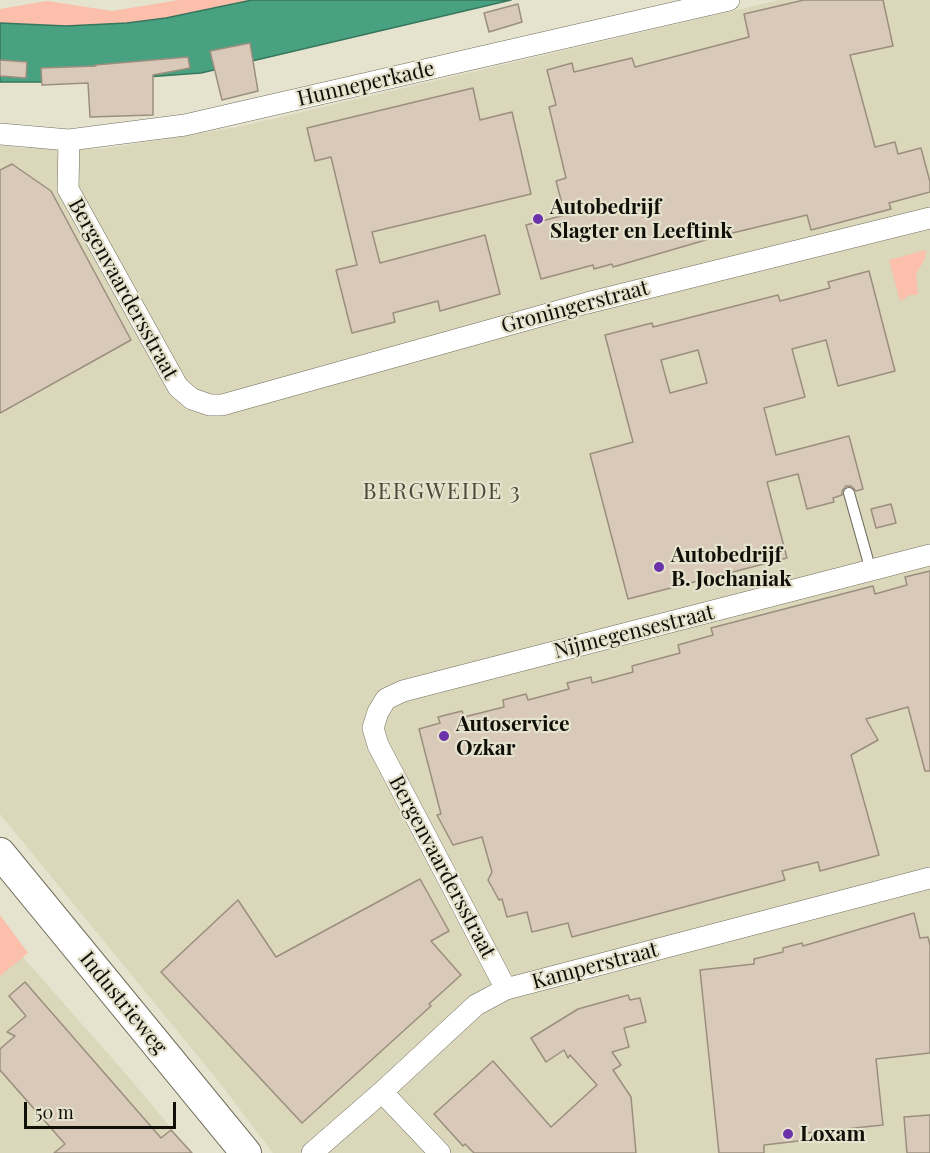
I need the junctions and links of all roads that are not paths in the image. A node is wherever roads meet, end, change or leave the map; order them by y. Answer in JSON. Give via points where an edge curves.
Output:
{"nodes":[{"id":1,"x":729,"y":0,"type":"edge"},
{"id":2,"x":0,"y":134,"type":"edge"},
{"id":3,"x":69,"y":140,"type":"junction"},
{"id":4,"x":930,"y":218,"type":"edge"},
{"id":5,"x":222,"y":405,"type":"joint"},
{"id":6,"x":849,"y":493,"type":"dead end"},
{"id":7,"x":930,"y":555,"type":"edge"},
{"id":8,"x":871,"y":571,"type":"junction"},
{"id":9,"x":378,"y":745,"type":"joint"},
{"id":10,"x":2,"y":859,"type":"edge"},
{"id":11,"x":930,"y":878,"type":"edge"},
{"id":12,"x":506,"y":989,"type":"junction"},
{"id":13,"x":382,"y":1092,"type":"junction"},
{"id":14,"x":246,"y":1153,"type":"edge"},
{"id":15,"x":312,"y":1153,"type":"edge"},
{"id":16,"x":440,"y":1153,"type":"edge"}],
"edges":[{"from":1,"to":3,"type":"street","name":"Hunneperkade","via":[[185,125]]},
{"from":2,"to":3,"type":"street","name":"Hunneperkade"},
{"from":3,"to":5,"type":"street","name":"Bergenvaardersstraat","via":[[68,189],[178,387],[197,401]]},
{"from":4,"to":5,"type":"street","name":"Groningerstraat","via":[[587,303]]},
{"from":6,"to":8,"type":"lane"},
{"from":7,"to":8,"type":"street","name":"Nijmegensestraat"},
{"from":8,"to":9,"type":"street","name":"Nijmegensestraat","via":[[403,692],[386,699],[378,712],[373,728]]},
{"from":9,"to":12,"type":"street","name":"Bergenvaardersstraat"},
{"from":10,"to":14,"type":"street","name":"Industrieweg"},
{"from":11,"to":12,"type":"street","name":"Kamperstraat"},
{"from":12,"to":13,"type":"street","name":"Kamperstraat","via":[[476,1005]]},
{"from":13,"to":15,"type":"street","name":"Kamperstraat"},
{"from":13,"to":16,"type":"street"}]}
